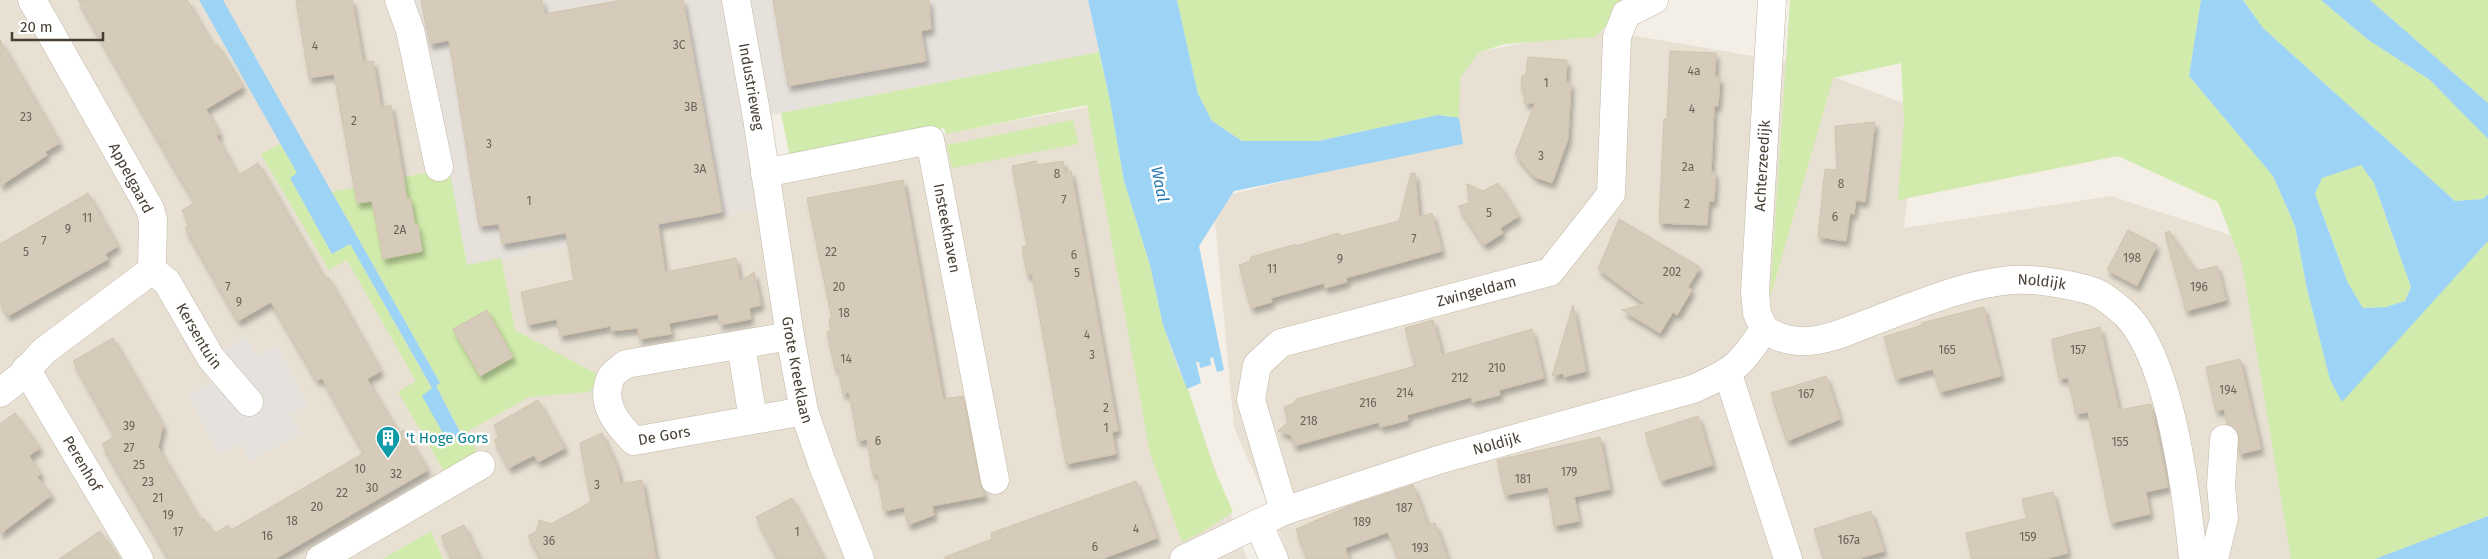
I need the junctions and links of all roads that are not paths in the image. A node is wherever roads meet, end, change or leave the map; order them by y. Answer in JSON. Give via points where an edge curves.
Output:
{"nodes":[{"id":1,"x":32,"y":0,"type":"edge"},
{"id":2,"x":399,"y":0,"type":"edge"},
{"id":3,"x":736,"y":0,"type":"edge"},
{"id":4,"x":1654,"y":0,"type":"edge"},
{"id":5,"x":1765,"y":0,"type":"edge"},
{"id":6,"x":1772,"y":0,"type":"edge"},
{"id":7,"x":439,"y":167,"type":"dead end"},
{"id":8,"x":765,"y":173,"type":"junction"},
{"id":9,"x":152,"y":270,"type":"junction"},
{"id":10,"x":1764,"y":329,"type":"junction"},
{"id":11,"x":790,"y":336,"type":"junction"},
{"id":12,"x":741,"y":344,"type":"junction"},
{"id":13,"x":26,"y":369,"type":"junction"},
{"id":14,"x":1728,"y":374,"type":"junction"},
{"id":15,"x":0,"y":392,"type":"edge"},
{"id":16,"x":249,"y":402,"type":"dead end"},
{"id":17,"x":804,"y":411,"type":"junction"},
{"id":18,"x":753,"y":419,"type":"junction"},
{"id":19,"x":2224,"y":439,"type":"dead end"},
{"id":20,"x":481,"y":465,"type":"dead end"},
{"id":21,"x":995,"y":480,"type":"dead end"},
{"id":22,"x":1264,"y":520,"type":"junction"},
{"id":23,"x":139,"y":559,"type":"edge"},
{"id":24,"x":320,"y":559,"type":"edge"},
{"id":25,"x":860,"y":559,"type":"edge"},
{"id":26,"x":1184,"y":559,"type":"edge"},
{"id":27,"x":1274,"y":559,"type":"edge"},
{"id":28,"x":1788,"y":559,"type":"edge"},
{"id":29,"x":2194,"y":559,"type":"edge"},
{"id":30,"x":2214,"y":559,"type":"edge"}],
"edges":[{"from":1,"to":9,"type":"street","name":"Appelgaard","via":[[150,209]]},
{"from":2,"to":7,"type":"street","via":[[410,30]]},
{"from":3,"to":8,"type":"street","name":"Industrieweg"},
{"from":4,"to":22,"type":"street","name":"Zwingeldam","via":[[1626,14],[1617,37],[1611,194],[1550,272],[1281,343],[1257,365],[1251,400]]},
{"from":5,"to":6,"type":"street"},
{"from":6,"to":10,"type":"street","name":"Achterzeedijk","via":[[1755,292],[1757,313]]},
{"from":8,"to":11,"type":"street","name":"Grote Kreeklaan"},
{"from":8,"to":21,"type":"street","name":"Insteekhaven","via":[[930,140]]},
{"from":9,"to":13,"type":"street","via":[[44,351]]},
{"from":9,"to":16,"type":"street","name":"Kersentuin","via":[[167,282],[211,358]]},
{"from":10,"to":14,"type":"street","name":"Noldijk","via":[[1742,361]]},
{"from":10,"to":29,"type":"street","name":"Noldijk","via":[[1790,342],[1813,341],[1956,290],[2014,280],[2056,284],[2095,293],[2123,312],[2143,336],[2159,372],[2188,504]]},
{"from":11,"to":12,"type":"street","name":"De Gors"},
{"from":11,"to":17,"type":"street","name":"Grote Kreeklaan"},
{"from":12,"to":18,"type":"street"},
{"from":12,"to":18,"type":"street","name":"De Gors","via":[[626,364],[612,376],[607,395],[618,424],[634,441]]},
{"from":13,"to":15,"type":"street"},
{"from":13,"to":23,"type":"street","name":"Perenhof"},
{"from":14,"to":22,"type":"street","name":"Noldijk","via":[[1693,389],[1438,460]]},
{"from":14,"to":28,"type":"street"},
{"from":17,"to":18,"type":"street","name":"De Gors"},
{"from":17,"to":25,"type":"street","name":"Grote Kreeklaan"},
{"from":19,"to":30,"type":"street","via":[[2221,486],[2224,518]]},
{"from":20,"to":24,"type":"street"},
{"from":22,"to":26,"type":"street","name":"Noldijk"},
{"from":22,"to":27,"type":"street","name":"Zwingeldam"}]}
